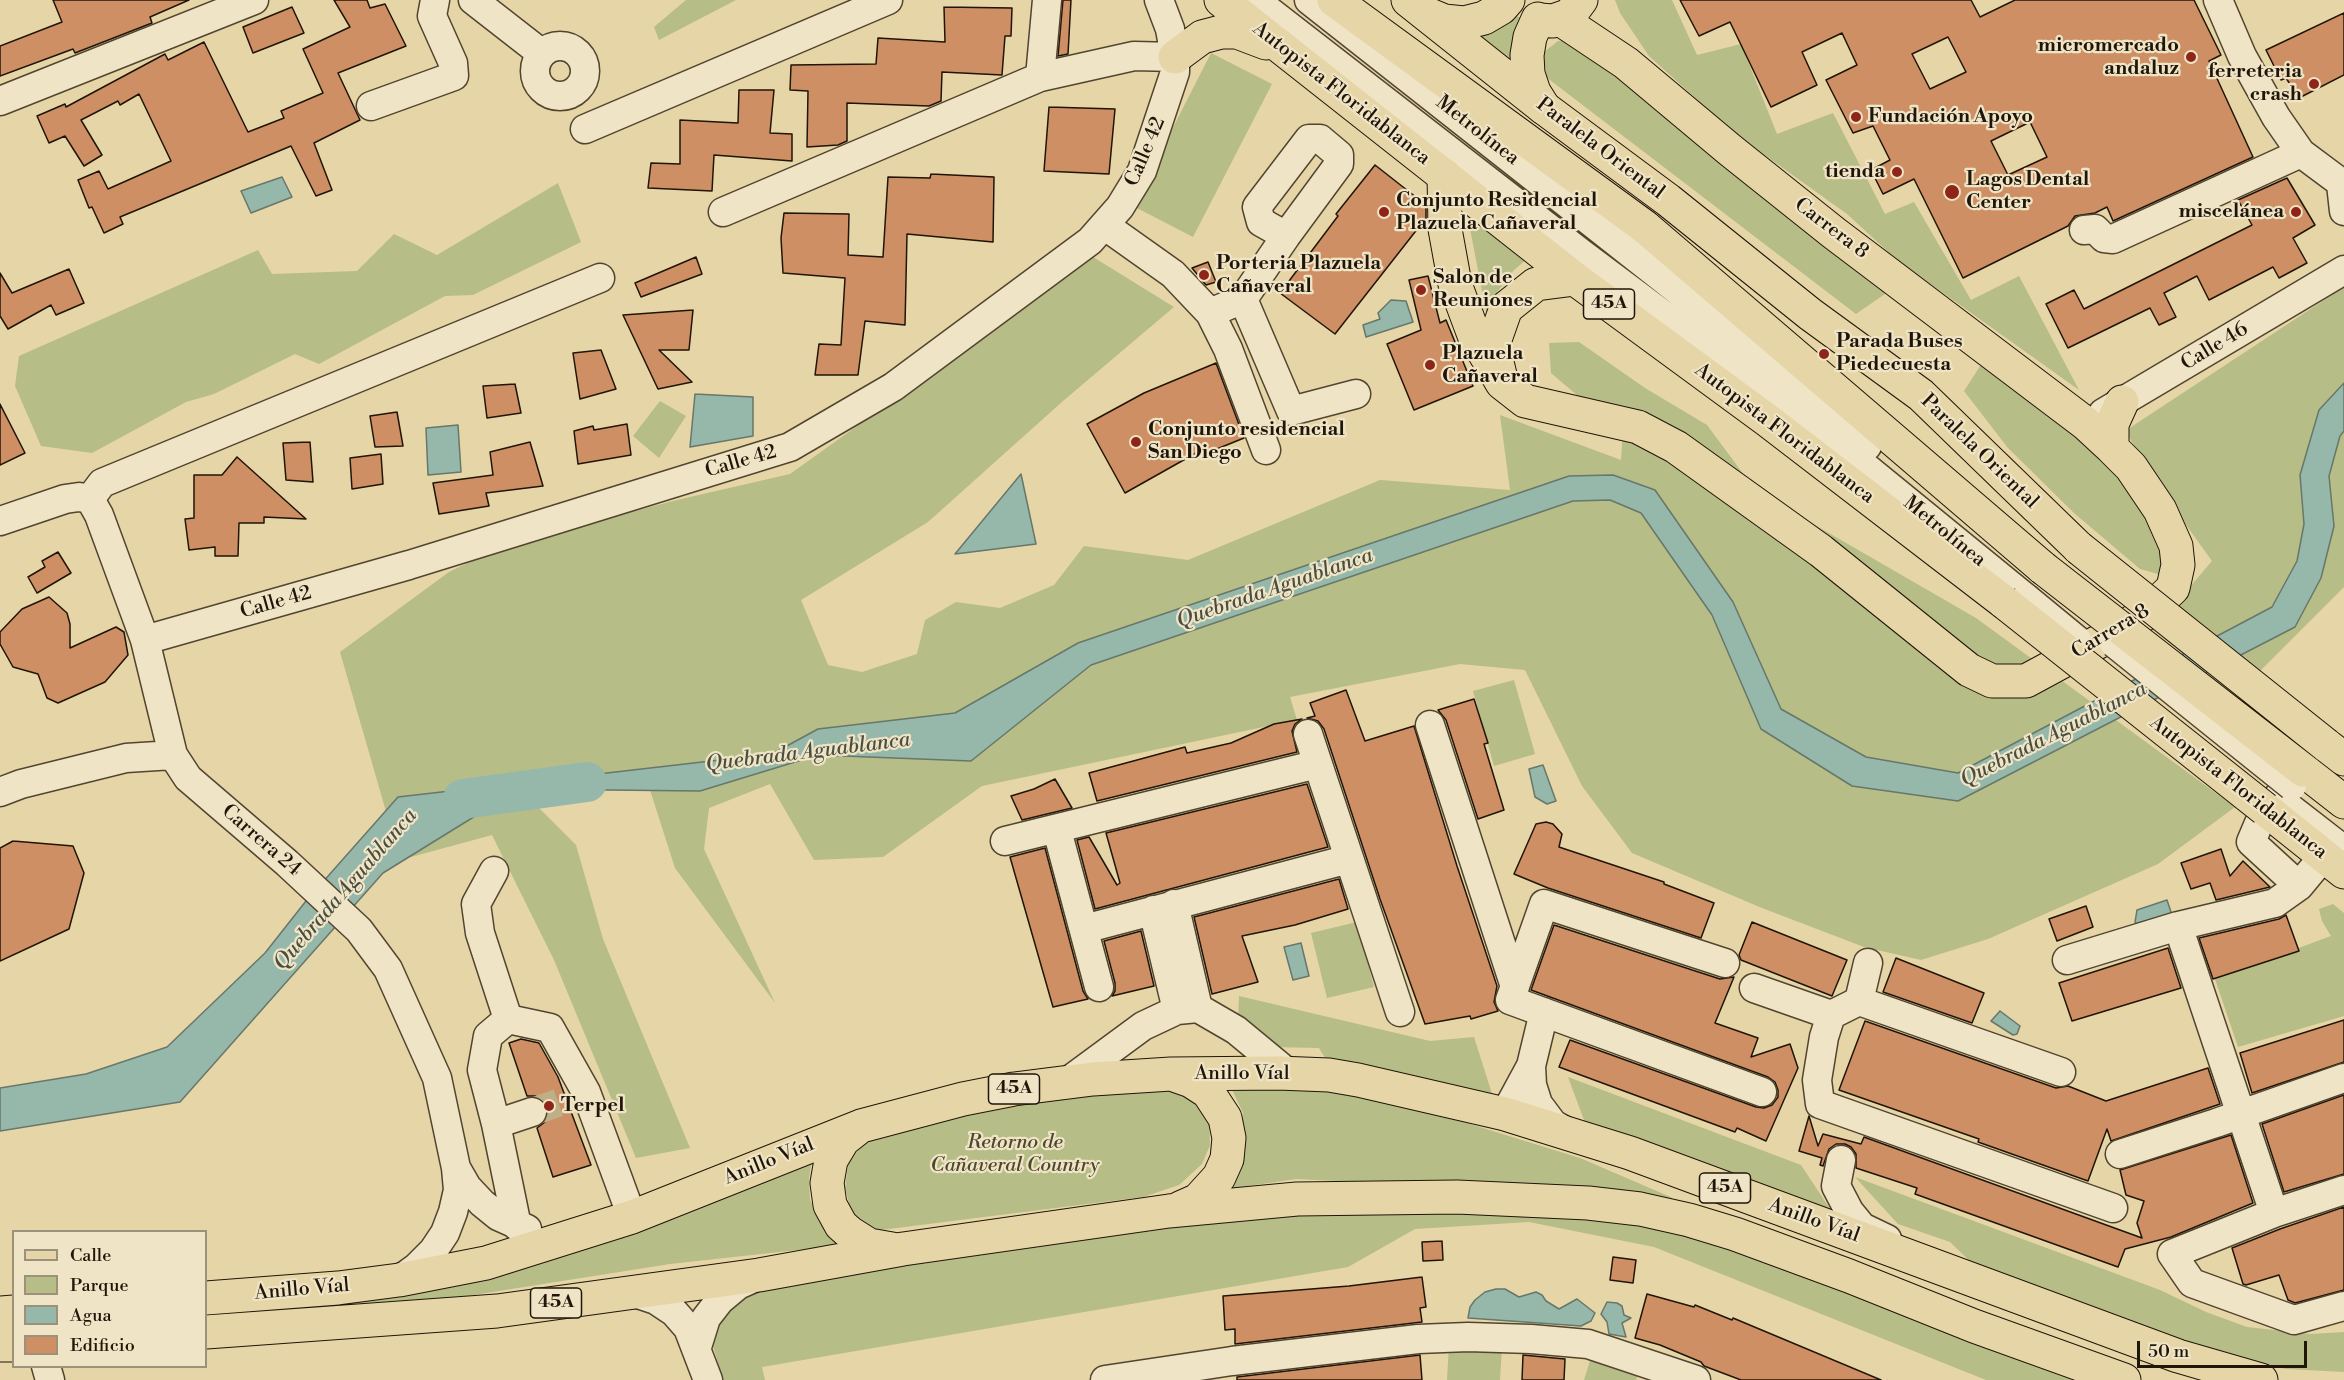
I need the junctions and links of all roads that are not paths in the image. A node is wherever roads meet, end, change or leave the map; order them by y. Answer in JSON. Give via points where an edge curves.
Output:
{"nodes":[{"id":1,"x":254,"y":0,"type":"edge"},
{"id":2,"x":435,"y":0,"type":"edge"},
{"id":3,"x":473,"y":0,"type":"edge"},
{"id":4,"x":888,"y":0,"type":"edge"},
{"id":5,"x":1047,"y":0,"type":"edge"},
{"id":6,"x":1159,"y":0,"type":"edge"},
{"id":7,"x":1221,"y":0,"type":"edge"},
{"id":8,"x":1255,"y":0,"type":"edge"},
{"id":9,"x":1309,"y":0,"type":"edge"},
{"id":10,"x":1334,"y":0,"type":"edge"},
{"id":11,"x":1508,"y":0,"type":"edge"},
{"id":12,"x":1592,"y":0,"type":"edge"},
{"id":13,"x":2218,"y":0,"type":"edge"},
{"id":14,"x":1416,"y":7,"type":"edge"},
{"id":15,"x":1549,"y":10,"type":"edge"},
{"id":16,"x":1287,"y":52,"type":"junction"},
{"id":17,"x":541,"y":53,"type":"dead end"},
{"id":18,"x":1175,"y":57,"type":"junction"},
{"id":19,"x":1626,"y":63,"type":"junction"},
{"id":20,"x":1040,"y":77,"type":"junction"},
{"id":21,"x":0,"y":101,"type":"edge"},
{"id":22,"x":371,"y":106,"type":"dead end"},
{"id":23,"x":1545,"y":108,"type":"junction"},
{"id":24,"x":585,"y":129,"type":"dead end"},
{"id":25,"x":2301,"y":153,"type":"junction"},
{"id":26,"x":1444,"y":175,"type":"junction"},
{"id":27,"x":2343,"y":193,"type":"edge"},
{"id":28,"x":723,"y":212,"type":"dead end"},
{"id":29,"x":1104,"y":225,"type":"junction"},
{"id":30,"x":2084,"y":230,"type":"dead end"},
{"id":31,"x":1286,"y":236,"type":"dead end"},
{"id":32,"x":2344,"y":270,"type":"edge"},
{"id":33,"x":600,"y":278,"type":"dead end"},
{"id":34,"x":1575,"y":279,"type":"junction"},
{"id":35,"x":1242,"y":299,"type":"junction"},
{"id":36,"x":1210,"y":313,"type":"junction"},
{"id":37,"x":1502,"y":382,"type":"junction"},
{"id":38,"x":1356,"y":394,"type":"dead end"},
{"id":39,"x":2122,"y":402,"type":"junction"},
{"id":40,"x":2085,"y":423,"type":"junction"},
{"id":41,"x":2112,"y":448,"type":"junction"},
{"id":42,"x":1266,"y":450,"type":"dead end"},
{"id":43,"x":90,"y":499,"type":"junction"},
{"id":44,"x":0,"y":521,"type":"edge"},
{"id":45,"x":2028,"y":587,"type":"junction"},
{"id":46,"x":145,"y":640,"type":"junction"},
{"id":47,"x":1430,"y":725,"type":"dead end"},
{"id":48,"x":1308,"y":734,"type":"dead end"},
{"id":49,"x":2338,"y":751,"type":"edge"},
{"id":50,"x":173,"y":755,"type":"junction"},
{"id":51,"x":1318,"y":764,"type":"junction"},
{"id":52,"x":2284,"y":791,"type":"junction"},
{"id":53,"x":0,"y":792,"type":"edge"},
{"id":54,"x":2344,"y":802,"type":"edge"},
{"id":55,"x":2344,"y":827,"type":"edge"},
{"id":56,"x":1057,"y":830,"type":"junction"},
{"id":57,"x":1005,"y":841,"type":"dead end"},
{"id":58,"x":1349,"y":859,"type":"junction"},
{"id":59,"x":2339,"y":864,"type":"edge"},
{"id":60,"x":494,"y":872,"type":"dead end"},
{"id":61,"x":2299,"y":886,"type":"junction"},
{"id":62,"x":1163,"y":907,"type":"junction"},
{"id":63,"x":2178,"y":926,"type":"junction"},
{"id":64,"x":1084,"y":929,"type":"junction"},
{"id":65,"x":2067,"y":960,"type":"dead end"},
{"id":66,"x":1725,"y":963,"type":"dead end"},
{"id":67,"x":1868,"y":963,"type":"dead end"},
{"id":68,"x":1099,"y":987,"type":"dead end"},
{"id":69,"x":1515,"y":987,"type":"junction"},
{"id":70,"x":1754,"y":988,"type":"dead end"},
{"id":71,"x":1859,"y":1001,"type":"junction"},
{"id":72,"x":1188,"y":1009,"type":"junction"},
{"id":73,"x":1400,"y":1012,"type":"dead end"},
{"id":74,"x":1544,"y":1012,"type":"junction"},
{"id":75,"x":1831,"y":1015,"type":"junction"},
{"id":76,"x":508,"y":1019,"type":"junction"},
{"id":77,"x":1531,"y":1066,"type":"junction"},
{"id":78,"x":482,"y":1070,"type":"junction"},
{"id":79,"x":2061,"y":1072,"type":"dead end"},
{"id":80,"x":1288,"y":1073,"type":"junction"},
{"id":81,"x":1171,"y":1074,"type":"junction"},
{"id":82,"x":437,"y":1078,"type":"junction"},
{"id":83,"x":2344,"y":1078,"type":"edge"},
{"id":84,"x":1067,"y":1082,"type":"junction"},
{"id":85,"x":1762,"y":1092,"type":"dead end"},
{"id":86,"x":532,"y":1112,"type":"tunnel mouth"},
{"id":87,"x":1505,"y":1114,"type":"junction"},
{"id":88,"x":2241,"y":1114,"type":"junction"},
{"id":89,"x":1855,"y":1117,"type":"junction"},
{"id":90,"x":496,"y":1124,"type":"junction"},
{"id":91,"x":861,"y":1126,"type":"junction"},
{"id":92,"x":1574,"y":1136,"type":"junction"},
{"id":93,"x":2120,"y":1154,"type":"dead end"},
{"id":94,"x":456,"y":1168,"type":"junction"},
{"id":95,"x":2344,"y":1190,"type":"edge"},
{"id":96,"x":2114,"y":1208,"type":"dead end"},
{"id":97,"x":1169,"y":1211,"type":"junction"},
{"id":98,"x":2274,"y":1213,"type":"junction"},
{"id":99,"x":632,"y":1217,"type":"junction"},
{"id":100,"x":517,"y":1226,"type":"junction"},
{"id":101,"x":577,"y":1234,"type":"junction"},
{"id":102,"x":903,"y":1249,"type":"junction"},
{"id":103,"x":1945,"y":1269,"type":"junction"},
{"id":104,"x":759,"y":1275,"type":"junction"},
{"id":105,"x":399,"y":1280,"type":"junction"},
{"id":106,"x":635,"y":1293,"type":"junction"},
{"id":107,"x":207,"y":1298,"type":"edge"},
{"id":108,"x":2344,"y":1306,"type":"edge"},
{"id":109,"x":207,"y":1332,"type":"edge"},
{"id":110,"x":697,"y":1347,"type":"junction"},
{"id":111,"x":1193,"y":1374,"type":"edge"},
{"id":112,"x":708,"y":1380,"type":"edge"},
{"id":113,"x":1105,"y":1380,"type":"edge"},
{"id":114,"x":1696,"y":1380,"type":"edge"},
{"id":115,"x":2124,"y":1380,"type":"edge"},
{"id":116,"x":2262,"y":1380,"type":"edge"}],
"edges":[{"from":1,"to":21,"type":"street"},
{"from":2,"to":22,"type":"street","via":[[432,16],[453,63],[454,76]]},
{"from":3,"to":17,"type":"street"},
{"from":4,"to":24,"type":"street"},
{"from":5,"to":20,"type":"street"},
{"from":6,"to":18,"type":"street","name":"Calle 42"},
{"from":7,"to":16,"type":"main road","name":"Autopista Floridablanca","number":"45A"},
{"from":8,"to":45,"type":"street","name":"Metrolínea","via":[[1581,253]]},
{"from":9,"to":45,"type":"street","name":"Metrolínea","via":[[1789,378]]},
{"from":10,"to":45,"type":"main road","name":"Autopista Floridablanca","number":"45A","via":[[1645,227]]},
{"from":11,"to":14,"type":"main road","via":[[1484,18],[1464,23],[1444,21]]},
{"from":12,"to":19,"type":"main road","name":"Carrera 8"},
{"from":13,"to":25,"type":"street","via":[[2242,56]]},
{"from":14,"to":23,"type":"main road","name":"Paralela Oriental"},
{"from":15,"to":19,"type":"main road","name":"Carrera 8"},
{"from":15,"to":23,"type":"main road","via":[[1530,37],[1528,65],[1534,92]]},
{"from":16,"to":18,"type":"main road","via":[[1246,35],[1221,32],[1202,37]]},
{"from":16,"to":26,"type":"main road","name":"Autopista Floridablanca","number":"45A"},
{"from":18,"to":20,"type":"street","via":[[1134,56]]},
{"from":18,"to":29,"type":"street","name":"Calle 42","via":[[1171,89],[1142,171]]},
{"from":19,"to":40,"type":"main road","name":"Carrera 8","via":[[1834,233]]},
{"from":20,"to":28,"type":"street"},
{"from":23,"to":49,"type":"main road","name":"Paralela Oriental","bridge":true,"via":[[1668,200],[1809,314],[1922,395],[2079,548]]},
{"from":25,"to":27,"type":"street"},
{"from":25,"to":30,"type":"street","via":[[2113,238],[2104,238],[2095,229]]},
{"from":26,"to":34,"type":"main road","name":"Autopista Floridablanca","number":"45A"},
{"from":26,"to":37,"type":"main road","name":"Carrera 8","via":[[1445,230],[1455,284],[1474,335]]},
{"from":29,"to":36,"type":"street","via":[[1173,274]]},
{"from":29,"to":46,"type":"street","name":"Calle 42","via":[[1090,241],[893,387],[790,447],[409,565]]},
{"from":31,"to":35,"type":"street"},
{"from":32,"to":39,"type":"street","name":"Calle 46"},
{"from":33,"to":43,"type":"street","via":[[102,483]]},
{"from":34,"to":37,"type":"main road","via":[[1536,284],[1506,308],[1493,345]]},
{"from":34,"to":45,"type":"main road","name":"Autopista Floridablanca","number":"45A","via":[[1767,420]]},
{"from":35,"to":36,"type":"street"},
{"from":35,"to":38,"type":"street","via":[[1291,411]]},
{"from":36,"to":42,"type":"street","via":[[1228,349]]},
{"from":37,"to":41,"type":"main road","name":"Carrera 8","via":[[1525,401],[1638,427],[1676,447],[1821,551],[1968,670],[1992,681],[2026,681],[2148,612],[2173,588],[2178,565],[2176,546],[2131,466]]},
{"from":39,"to":40,"type":"street","name":"Calle 46"},
{"from":39,"to":41,"type":"main road","via":[[2112,424]]},
{"from":40,"to":41,"type":"main road","name":"Carrera 8"},
{"from":43,"to":44,"type":"street","via":[[65,499]]},
{"from":43,"to":46,"type":"street","name":"Carrera 24"},
{"from":45,"to":52,"type":"main road","name":"Autopista Floridablanca","number":"45A","bridge":true},
{"from":45,"to":52,"type":"main road","name":"Autopista Floridablanca","number":"45A","bridge":true},
{"from":46,"to":50,"type":"street","name":"Carrera 24"},
{"from":47,"to":69,"type":"street"},
{"from":48,"to":51,"type":"street"},
{"from":50,"to":53,"type":"street","via":[[126,758]]},
{"from":50,"to":82,"type":"street","name":"Carrera 24","via":[[188,778],[359,930],[388,969]]},
{"from":51,"to":56,"type":"street"},
{"from":51,"to":58,"type":"street"},
{"from":52,"to":54,"type":"main road","name":"Autopista Floridablanca","number":"45A"},
{"from":52,"to":55,"type":"street"},
{"from":52,"to":59,"type":"main road","name":"Autopista Floridablanca","number":"45A"},
{"from":52,"to":61,"type":"street","via":[[2251,842]]},
{"from":56,"to":57,"type":"street"},
{"from":56,"to":64,"type":"street"},
{"from":58,"to":62,"type":"street"},
{"from":58,"to":73,"type":"street"},
{"from":59,"to":61,"type":"street"},
{"from":60,"to":76,"type":"street","via":[[476,904],[480,933]]},
{"from":61,"to":63,"type":"street","via":[[2275,903]]},
{"from":62,"to":64,"type":"street"},
{"from":62,"to":72,"type":"street"},
{"from":63,"to":65,"type":"street"},
{"from":63,"to":88,"type":"street"},
{"from":64,"to":68,"type":"street"},
{"from":66,"to":69,"type":"street","via":[[1544,904]]},
{"from":67,"to":71,"type":"street"},
{"from":69,"to":74,"type":"street","via":[[1510,1000]]},
{"from":70,"to":75,"type":"street"},
{"from":71,"to":75,"type":"street"},
{"from":71,"to":79,"type":"street"},
{"from":72,"to":80,"type":"street","via":[[1236,1030]]},
{"from":72,"to":84,"type":"street","via":[[1143,1026]]},
{"from":74,"to":77,"type":"street"},
{"from":74,"to":85,"type":"street"},
{"from":75,"to":89,"type":"street","via":[[1817,1080],[1820,1104]]},
{"from":76,"to":78,"type":"street","via":[[488,1036]]},
{"from":76,"to":99,"type":"street","via":[[550,1028],[576,1096]]},
{"from":77,"to":87,"type":"street"},
{"from":77,"to":92,"type":"street","via":[[1538,1104],[1553,1124]]},
{"from":78,"to":82,"type":"street"},
{"from":78,"to":90,"type":"street"},
{"from":80,"to":81,"type":"main road","name":"Anillo Víal","number":"45A"},
{"from":80,"to":87,"type":"main road","name":"Anillo Víal","number":"45A","via":[[1358,1080]]},
{"from":81,"to":84,"type":"main road","name":"Anillo Víal","number":"45A"},
{"from":81,"to":97,"type":"main road","via":[[1191,1080],[1208,1092],[1225,1118],[1229,1138],[1227,1159],[1213,1186],[1198,1200]]},
{"from":82,"to":94,"type":"street","name":"Carrera 24"},
{"from":83,"to":88,"type":"street"},
{"from":84,"to":91,"type":"main road","name":"Anillo Víal","number":"45A","via":[[963,1099]]},
{"from":86,"to":90,"type":"street"},
{"from":87,"to":92,"type":"main road","name":"Anillo Víal","number":"45A"},
{"from":88,"to":93,"type":"street"},
{"from":88,"to":98,"type":"street"},
{"from":89,"to":96,"type":"street"},
{"from":89,"to":103,"type":"street","via":[[1836,1186],[1849,1211],[1862,1227]]},
{"from":90,"to":100,"type":"street"},
{"from":91,"to":99,"type":"main road","name":"Anillo Víal","number":"45A"},
{"from":91,"to":102,"type":"main road","via":[[843,1140],[831,1160],[827,1183],[830,1205],[841,1225],[859,1240],[880,1248]]},
{"from":92,"to":103,"type":"main road","name":"Anillo Víal","number":"45A"},
{"from":94,"to":100,"type":"street","name":"Carrera 24","via":[[482,1203]]},
{"from":94,"to":105,"type":"street","name":"Carrera 24","via":[[458,1190],[445,1233],[433,1251]]},
{"from":95,"to":98,"type":"street"},
{"from":97,"to":102,"type":"main road","name":"Anillo Víal","number":"45A"},
{"from":97,"to":115,"type":"main road","name":"Anillo Víal","number":"45A","via":[[1297,1199],[1399,1197],[1549,1201],[1640,1209],[1735,1234]]},
{"from":98,"to":108,"type":"street","via":[[2172,1254],[2192,1283],[2294,1320]]},
{"from":99,"to":101,"type":"main road","name":"Anillo Víal","number":"45A"},
{"from":100,"to":101,"type":"street","name":"Carrera 24","via":[[546,1234]]},
{"from":101,"to":105,"type":"main road","name":"Anillo Víal","number":"45A","via":[[486,1263]]},
{"from":102,"to":104,"type":"main road","name":"Anillo Víal","number":"45A"},
{"from":103,"to":116,"type":"main road","name":"Anillo Víal","number":"45A","via":[[2178,1356]]},
{"from":104,"to":106,"type":"main road","name":"Anillo Víal","number":"45A"},
{"from":104,"to":110,"type":"street","via":[[720,1300],[706,1318]]},
{"from":105,"to":107,"type":"main road","name":"Anillo Víal","number":"45A"},
{"from":106,"to":109,"type":"main road","name":"Anillo Víal","number":"45A","via":[[496,1311]]},
{"from":106,"to":110,"type":"street","via":[[674,1312]]},
{"from":110,"to":112,"type":"street"},
{"from":111,"to":113,"type":"street"},
{"from":111,"to":114,"type":"street","via":[[1418,1339],[1531,1339],[1588,1344]]}]}
